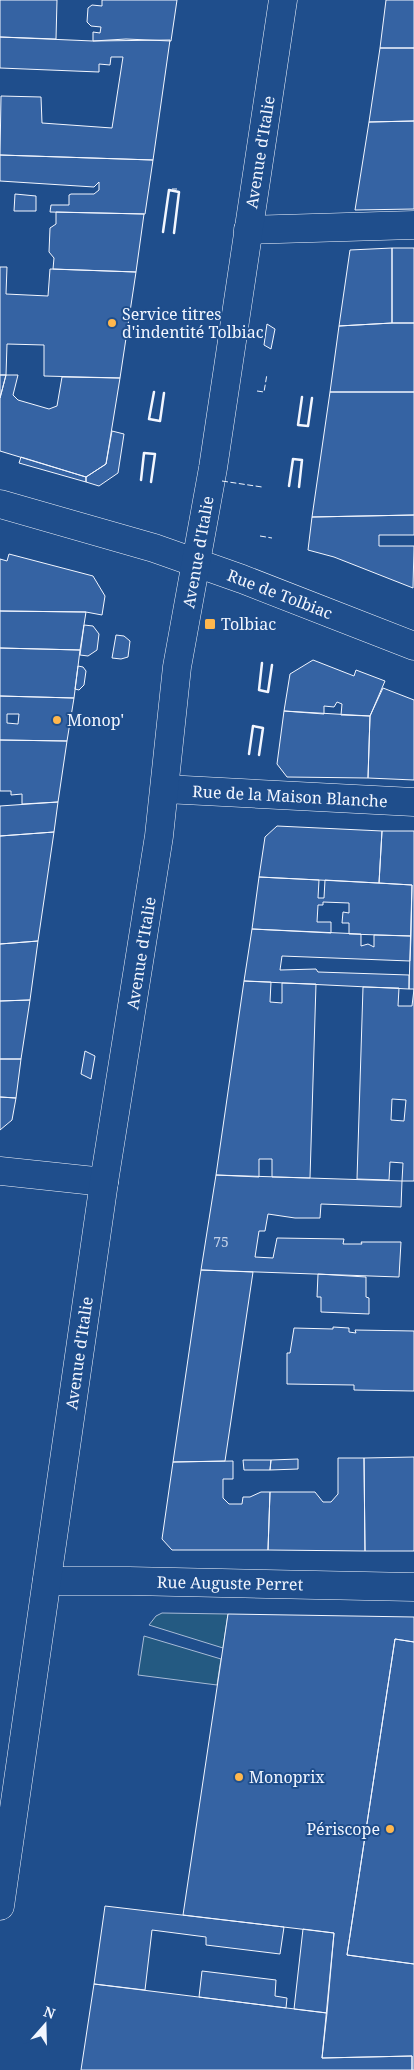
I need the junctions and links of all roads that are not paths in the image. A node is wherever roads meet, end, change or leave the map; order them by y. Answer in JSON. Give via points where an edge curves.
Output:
{"nodes":[{"id":1,"x":283,"y":0,"type":"edge"},
{"id":2,"x":414,"y":225,"type":"edge"},
{"id":3,"x":248,"y":230,"type":"junction"},
{"id":4,"x":0,"y":504,"type":"edge"},
{"id":5,"x":196,"y":562,"type":"junction"},
{"id":6,"x":414,"y":646,"type":"edge"},
{"id":7,"x":165,"y":789,"type":"junction"},
{"id":8,"x":414,"y":802,"type":"edge"},
{"id":9,"x":0,"y":1171,"type":"edge"},
{"id":10,"x":104,"y":1182,"type":"junction"},
{"id":11,"x":47,"y":1581,"type":"junction"},
{"id":12,"x":414,"y":1587,"type":"edge"},
{"id":13,"x":0,"y":1906,"type":"edge"}],
"edges":[{"from":1,"to":3,"type":"main road","name":"Avenue d'Italie"},
{"from":2,"to":3,"type":"main road"},
{"from":3,"to":5,"type":"main road","name":"Avenue d'Italie"},
{"from":4,"to":5,"type":"main road","name":"Rue de Tolbiac","via":[[124,538]]},
{"from":5,"to":6,"type":"main road","name":"Rue de Tolbiac"},
{"from":5,"to":7,"type":"main road","name":"Avenue d'Italie","via":[[178,667]]},
{"from":7,"to":8,"type":"main road","name":"Rue de la Maison Blanche"},
{"from":7,"to":10,"type":"main road","name":"Avenue d'Italie"},
{"from":9,"to":10,"type":"main road"},
{"from":10,"to":11,"type":"main road","name":"Avenue d'Italie"},
{"from":11,"to":12,"type":"main road","name":"Rue Auguste Perret"},
{"from":11,"to":13,"type":"main road","name":"Avenue d'Italie"}]}
